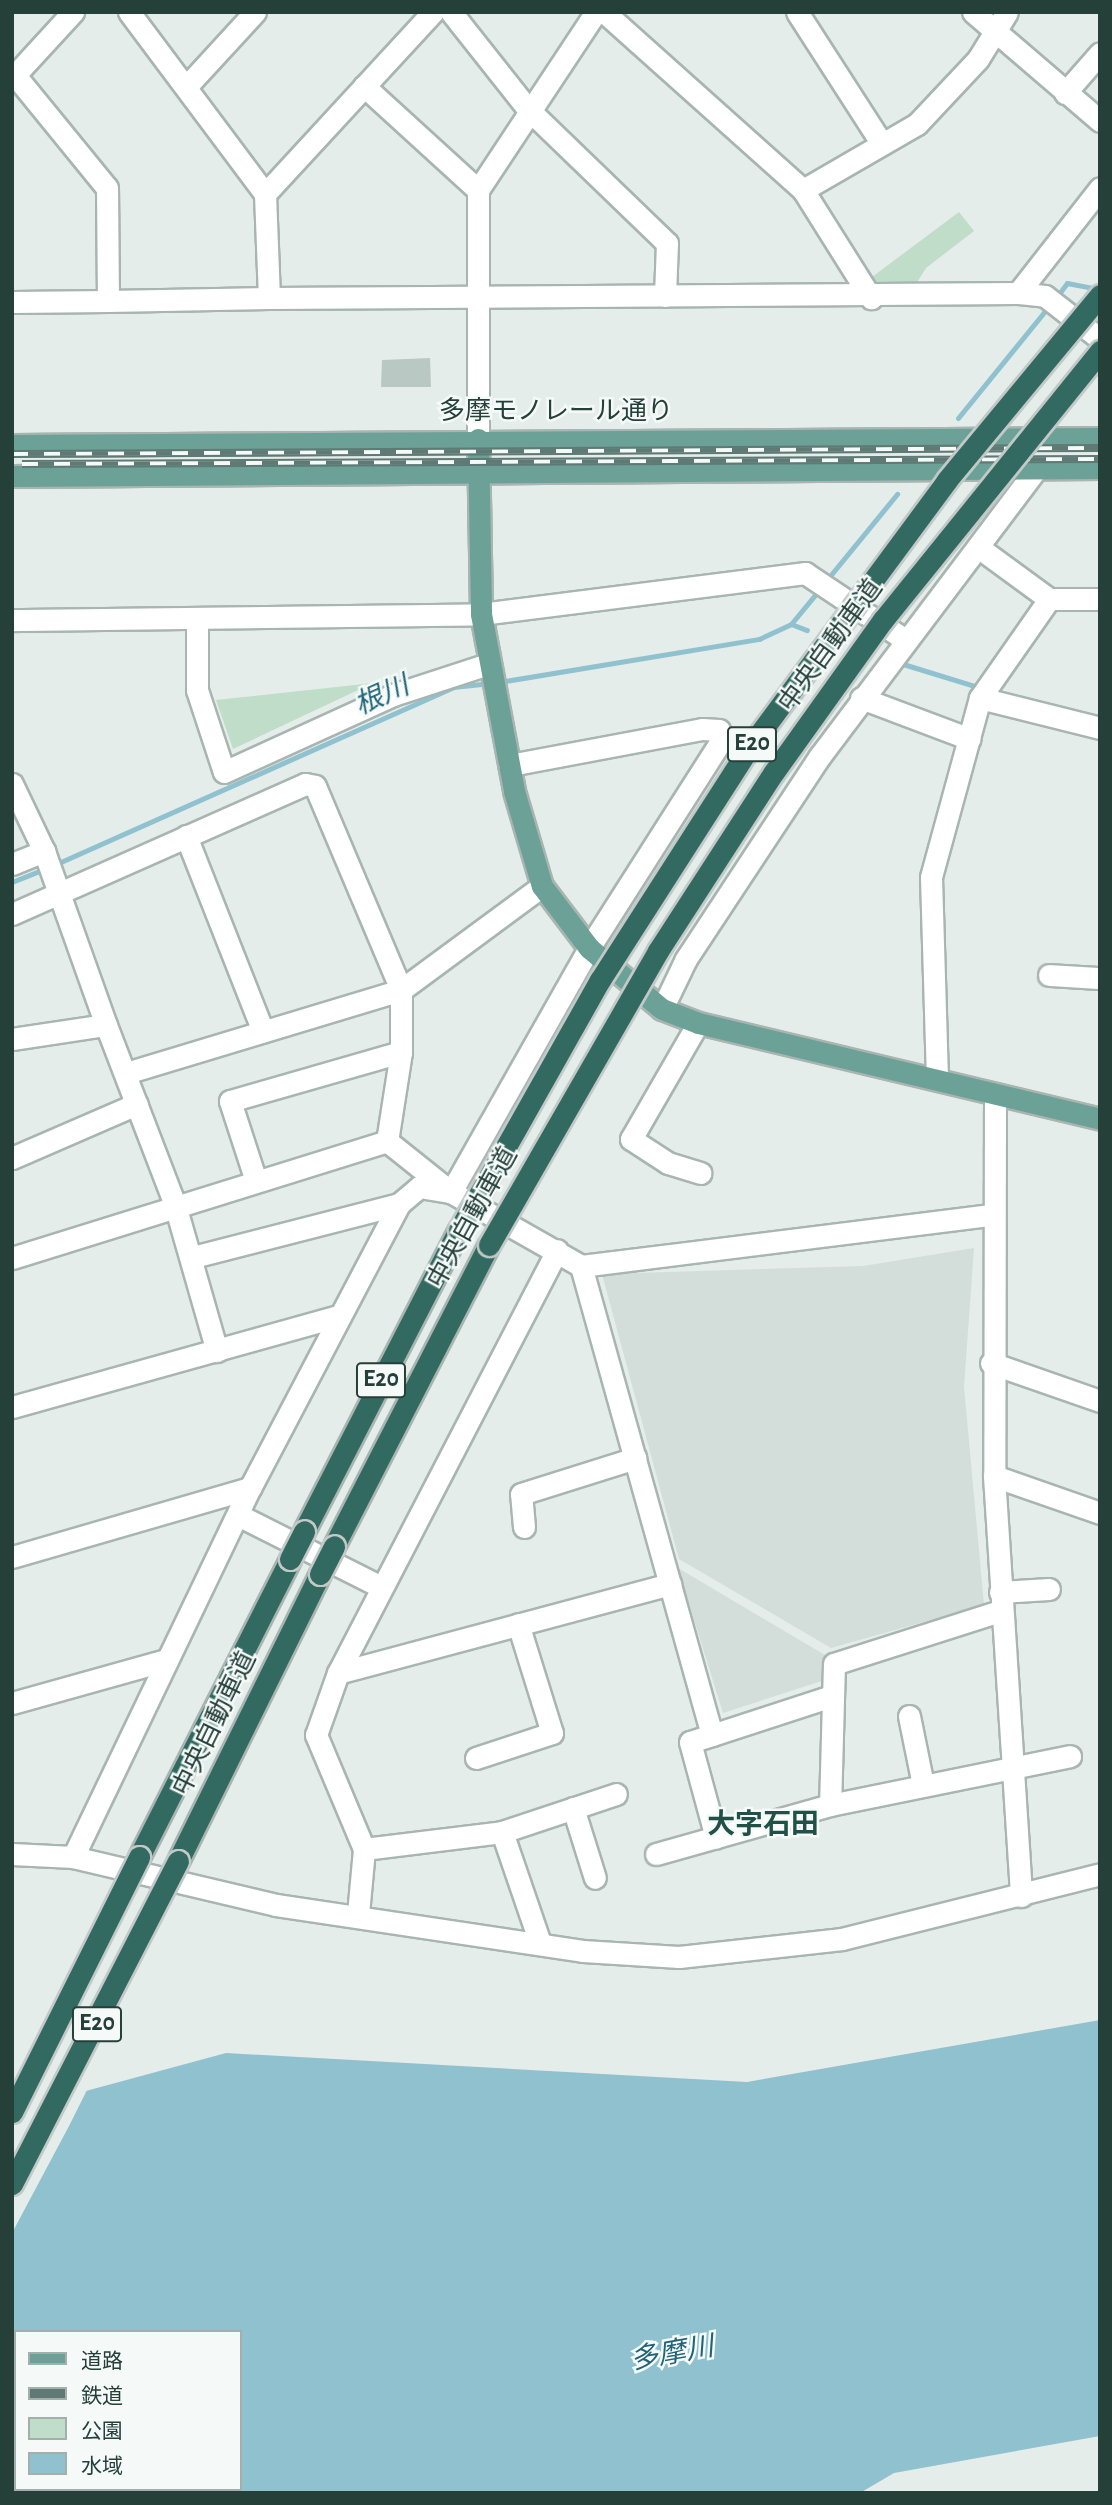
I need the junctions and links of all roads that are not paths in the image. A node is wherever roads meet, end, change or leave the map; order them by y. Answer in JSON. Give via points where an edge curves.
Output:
{"nodes":[{"id":1,"x":73,"y":12,"type":"edge"},
{"id":2,"x":129,"y":12,"type":"edge"},
{"id":3,"x":255,"y":12,"type":"edge"},
{"id":4,"x":433,"y":12,"type":"edge"},
{"id":5,"x":451,"y":12,"type":"edge"},
{"id":6,"x":596,"y":12,"type":"edge"},
{"id":7,"x":604,"y":12,"type":"edge"},
{"id":8,"x":797,"y":12,"type":"edge"},
{"id":9,"x":973,"y":12,"type":"edge"},
{"id":10,"x":1007,"y":12,"type":"edge"},
{"id":11,"x":995,"y":37,"type":"junction"},
{"id":12,"x":1100,"y":53,"type":"edge"},
{"id":13,"x":14,"y":76,"type":"edge"},
{"id":14,"x":364,"y":86,"type":"junction"},
{"id":15,"x":186,"y":87,"type":"junction"},
{"id":16,"x":1065,"y":93,"type":"junction"},
{"id":17,"x":528,"y":109,"type":"junction"},
{"id":18,"x":1100,"y":121,"type":"edge"},
{"id":19,"x":881,"y":144,"type":"junction"},
{"id":20,"x":1100,"y":188,"type":"edge"},
{"id":21,"x":478,"y":190,"type":"junction"},
{"id":22,"x":803,"y":190,"type":"junction"},
{"id":23,"x":265,"y":194,"type":"junction"},
{"id":24,"x":1018,"y":293,"type":"junction"},
{"id":25,"x":1100,"y":295,"type":"edge"},
{"id":26,"x":665,"y":296,"type":"junction"},
{"id":27,"x":269,"y":298,"type":"junction"},
{"id":28,"x":872,"y":298,"type":"junction"},
{"id":29,"x":478,"y":299,"type":"junction"},
{"id":30,"x":108,"y":301,"type":"junction"},
{"id":31,"x":12,"y":302,"type":"edge"},
{"id":32,"x":1100,"y":339,"type":"edge"},
{"id":33,"x":1100,"y":351,"type":"edge"},
{"id":34,"x":961,"y":438,"type":"junction"},
{"id":35,"x":1100,"y":438,"type":"edge"},
{"id":36,"x":478,"y":439,"type":"junction"},
{"id":37,"x":12,"y":444,"type":"edge"},
{"id":38,"x":1100,"y":468,"type":"edge"},
{"id":39,"x":1036,"y":469,"type":"junction"},
{"id":40,"x":479,"y":475,"type":"junction"},
{"id":41,"x":12,"y":476,"type":"edge"},
{"id":42,"x":978,"y":547,"type":"junction"},
{"id":43,"x":1100,"y":598,"type":"edge"},
{"id":44,"x":1049,"y":599,"type":"junction"},
{"id":45,"x":481,"y":614,"type":"junction"},
{"id":46,"x":197,"y":618,"type":"junction"},
{"id":47,"x":12,"y":620,"type":"edge"},
{"id":48,"x":904,"y":639,"type":"junction"},
{"id":49,"x":489,"y":670,"type":"junction"},
{"id":50,"x":984,"y":691,"type":"junction"},
{"id":51,"x":861,"y":698,"type":"junction"},
{"id":52,"x":1100,"y":728,"type":"edge"},
{"id":53,"x":970,"y":739,"type":"junction"},
{"id":54,"x":509,"y":765,"type":"junction"},
{"id":55,"x":12,"y":784,"type":"edge"},
{"id":56,"x":186,"y":836,"type":"junction"},
{"id":57,"x":45,"y":854,"type":"junction"},
{"id":58,"x":12,"y":864,"type":"edge"},
{"id":59,"x":542,"y":886,"type":"junction"},
{"id":60,"x":57,"y":889,"type":"junction"},
{"id":61,"x":12,"y":914,"type":"edge"},
{"id":62,"x":589,"y":948,"type":"junction"},
{"id":63,"x":1049,"y":975,"type":"dead end"},
{"id":64,"x":1100,"y":978,"type":"edge"},
{"id":65,"x":401,"y":990,"type":"junction"},
{"id":66,"x":662,"y":1009,"type":"junction"},
{"id":67,"x":698,"y":1023,"type":"junction"},
{"id":68,"x":106,"y":1025,"type":"junction"},
{"id":69,"x":263,"y":1031,"type":"junction"},
{"id":70,"x":12,"y":1039,"type":"edge"},
{"id":71,"x":401,"y":1052,"type":"junction"},
{"id":72,"x":127,"y":1073,"type":"junction"},
{"id":73,"x":937,"y":1079,"type":"junction"},
{"id":74,"x":995,"y":1094,"type":"junction"},
{"id":75,"x":137,"y":1104,"type":"junction"},
{"id":76,"x":1100,"y":1119,"type":"edge"},
{"id":77,"x":387,"y":1141,"type":"junction"},
{"id":78,"x":12,"y":1158,"type":"edge"},
{"id":79,"x":701,"y":1173,"type":"dead end"},
{"id":80,"x":255,"y":1178,"type":"junction"},
{"id":81,"x":451,"y":1192,"type":"junction"},
{"id":82,"x":399,"y":1204,"type":"junction"},
{"id":83,"x":175,"y":1205,"type":"junction"},
{"id":84,"x":993,"y":1215,"type":"junction"},
{"id":85,"x":557,"y":1250,"type":"junction"},
{"id":86,"x":193,"y":1257,"type":"junction"},
{"id":87,"x":12,"y":1258,"type":"edge"},
{"id":88,"x":581,"y":1266,"type":"junction"},
{"id":89,"x":337,"y":1316,"type":"junction"},
{"id":90,"x":217,"y":1351,"type":"junction"},
{"id":91,"x":991,"y":1363,"type":"junction"},
{"id":92,"x":1100,"y":1401,"type":"edge"},
{"id":93,"x":12,"y":1407,"type":"edge"},
{"id":94,"x":635,"y":1458,"type":"junction"},
{"id":95,"x":994,"y":1476,"type":"junction"},
{"id":96,"x":250,"y":1488,"type":"junction"},
{"id":97,"x":1100,"y":1513,"type":"edge"},
{"id":98,"x":237,"y":1515,"type":"junction"},
{"id":99,"x":524,"y":1527,"type":"dead end"},
{"id":100,"x":12,"y":1557,"type":"edge"},
{"id":101,"x":670,"y":1584,"type":"junction"},
{"id":102,"x":382,"y":1587,"type":"junction"},
{"id":103,"x":1049,"y":1589,"type":"dead end"},
{"id":104,"x":1000,"y":1602,"type":"junction"},
{"id":105,"x":518,"y":1624,"type":"junction"},
{"id":106,"x":166,"y":1660,"type":"junction"},
{"id":107,"x":338,"y":1672,"type":"junction"},
{"id":108,"x":831,"y":1696,"type":"junction"},
{"id":109,"x":14,"y":1697,"type":"edge"},
{"id":110,"x":909,"y":1716,"type":"dead end"},
{"id":111,"x":712,"y":1735,"type":"junction"},
{"id":112,"x":1070,"y":1756,"type":"dead end"},
{"id":113,"x":476,"y":1758,"type":"dead end"},
{"id":114,"x":1013,"y":1766,"type":"junction"},
{"id":115,"x":923,"y":1785,"type":"junction"},
{"id":116,"x":615,"y":1794,"type":"dead end"},
{"id":117,"x":830,"y":1805,"type":"junction"},
{"id":118,"x":573,"y":1808,"type":"junction"},
{"id":119,"x":502,"y":1832,"type":"junction"},
{"id":120,"x":716,"y":1838,"type":"junction"},
{"id":121,"x":364,"y":1849,"type":"junction"},
{"id":122,"x":12,"y":1854,"type":"edge"},
{"id":123,"x":656,"y":1854,"type":"dead end"},
{"id":124,"x":73,"y":1857,"type":"junction"},
{"id":125,"x":1100,"y":1874,"type":"edge"},
{"id":126,"x":596,"y":1878,"type":"dead end"},
{"id":127,"x":1021,"y":1896,"type":"junction"},
{"id":128,"x":358,"y":1914,"type":"junction"},
{"id":129,"x":540,"y":1943,"type":"junction"},
{"id":130,"x":12,"y":2112,"type":"edge"},
{"id":131,"x":12,"y":2184,"type":"edge"}],
"edges":[{"from":1,"to":13,"type":"street"},
{"from":2,"to":15,"type":"street"},
{"from":3,"to":15,"type":"street"},
{"from":4,"to":14,"type":"street"},
{"from":5,"to":17,"type":"street"},
{"from":6,"to":17,"type":"street"},
{"from":7,"to":22,"type":"street"},
{"from":8,"to":19,"type":"street"},
{"from":9,"to":11,"type":"street"},
{"from":10,"to":11,"type":"street"},
{"from":11,"to":16,"type":"street"},
{"from":11,"to":19,"type":"street","via":[[917,124]]},
{"from":12,"to":16,"type":"street"},
{"from":13,"to":30,"type":"street","via":[[107,188]]},
{"from":14,"to":21,"type":"street"},
{"from":14,"to":23,"type":"street"},
{"from":15,"to":23,"type":"street"},
{"from":16,"to":18,"type":"street"},
{"from":17,"to":21,"type":"street"},
{"from":17,"to":26,"type":"street","via":[[667,243]]},
{"from":19,"to":22,"type":"street"},
{"from":20,"to":24,"type":"street"},
{"from":21,"to":29,"type":"street"},
{"from":22,"to":28,"type":"street"},
{"from":23,"to":27,"type":"street"},
{"from":24,"to":28,"type":"street"},
{"from":24,"to":32,"type":"street","via":[[1045,296]]},
{"from":25,"to":130,"type":"highway","name":"中央自動車道","number":"E20","bridge":true,"via":[[947,480],[749,748],[600,981],[459,1230]]},
{"from":26,"to":28,"type":"street"},
{"from":26,"to":29,"type":"street"},
{"from":27,"to":29,"type":"street"},
{"from":27,"to":30,"type":"street"},
{"from":29,"to":36,"type":"street"},
{"from":30,"to":31,"type":"street"},
{"from":33,"to":131,"type":"highway","name":"中央自動車道","number":"E20","bridge":true,"via":[[883,620],[775,772],[658,951],[489,1245]]},
{"from":34,"to":35,"type":"main road","name":"多摩モノレール通り"},
{"from":34,"to":36,"type":"main road","name":"多摩モノレール通り"},
{"from":34,"to":39,"type":"main road","via":[[1047,446]]},
{"from":36,"to":37,"type":"main road","name":"多摩モノレール通り"},
{"from":36,"to":40,"type":"main road"},
{"from":38,"to":39,"type":"main road"},
{"from":39,"to":40,"type":"main road"},
{"from":39,"to":42,"type":"street"},
{"from":40,"to":41,"type":"main road"},
{"from":40,"to":45,"type":"main road"},
{"from":42,"to":44,"type":"street"},
{"from":42,"to":48,"type":"street"},
{"from":43,"to":44,"type":"street"},
{"from":44,"to":50,"type":"street"},
{"from":45,"to":46,"type":"street"},
{"from":45,"to":48,"type":"street","via":[[810,576]]},
{"from":45,"to":49,"type":"main road"},
{"from":46,"to":47,"type":"street"},
{"from":46,"to":49,"type":"street","via":[[197,690],[224,772],[393,695]]},
{"from":48,"to":51,"type":"street"},
{"from":49,"to":54,"type":"main road"},
{"from":50,"to":52,"type":"street"},
{"from":50,"to":53,"type":"street"},
{"from":51,"to":53,"type":"street"},
{"from":51,"to":66,"type":"street","via":[[686,959]]},
{"from":53,"to":73,"type":"street","via":[[932,877]]},
{"from":54,"to":59,"type":"main road"},
{"from":54,"to":62,"type":"street","via":[[719,730],[721,741]]},
{"from":55,"to":57,"type":"street"},
{"from":56,"to":60,"type":"street"},
{"from":56,"to":65,"type":"street","via":[[305,784],[315,786]]},
{"from":56,"to":69,"type":"street"},
{"from":57,"to":58,"type":"street"},
{"from":57,"to":60,"type":"street"},
{"from":59,"to":62,"type":"main road"},
{"from":59,"to":65,"type":"street"},
{"from":60,"to":61,"type":"street"},
{"from":60,"to":68,"type":"street"},
{"from":62,"to":66,"type":"main road"},
{"from":62,"to":81,"type":"street"},
{"from":63,"to":64,"type":"street"},
{"from":65,"to":69,"type":"street"},
{"from":65,"to":71,"type":"street"},
{"from":66,"to":67,"type":"main road"},
{"from":67,"to":73,"type":"main road"},
{"from":67,"to":79,"type":"street","via":[[631,1139],[668,1163]]},
{"from":68,"to":70,"type":"street"},
{"from":68,"to":72,"type":"street"},
{"from":69,"to":72,"type":"street"},
{"from":71,"to":77,"type":"street"},
{"from":71,"to":80,"type":"street","via":[[230,1101]]},
{"from":72,"to":75,"type":"street"},
{"from":73,"to":74,"type":"main road"},
{"from":74,"to":76,"type":"main road"},
{"from":74,"to":84,"type":"street"},
{"from":75,"to":78,"type":"street"},
{"from":75,"to":83,"type":"street"},
{"from":77,"to":80,"type":"street"},
{"from":77,"to":81,"type":"street"},
{"from":80,"to":83,"type":"street"},
{"from":81,"to":82,"type":"street","via":[[419,1187]]},
{"from":81,"to":85,"type":"street"},
{"from":82,"to":86,"type":"street"},
{"from":82,"to":89,"type":"street"},
{"from":83,"to":86,"type":"street"},
{"from":83,"to":87,"type":"street"},
{"from":84,"to":88,"type":"street"},
{"from":84,"to":91,"type":"street"},
{"from":85,"to":88,"type":"street"},
{"from":85,"to":102,"type":"street"},
{"from":86,"to":90,"type":"street"},
{"from":88,"to":94,"type":"street"},
{"from":89,"to":90,"type":"street"},
{"from":89,"to":96,"type":"street"},
{"from":90,"to":93,"type":"street"},
{"from":91,"to":92,"type":"street"},
{"from":91,"to":95,"type":"street"},
{"from":94,"to":99,"type":"street","via":[[521,1494]]},
{"from":94,"to":101,"type":"street"},
{"from":95,"to":97,"type":"street"},
{"from":95,"to":104,"type":"street"},
{"from":96,"to":98,"type":"street"},
{"from":96,"to":100,"type":"street"},
{"from":98,"to":102,"type":"street"},
{"from":98,"to":106,"type":"street"},
{"from":101,"to":105,"type":"street"},
{"from":101,"to":111,"type":"street"},
{"from":102,"to":107,"type":"street"},
{"from":103,"to":104,"type":"street"},
{"from":104,"to":108,"type":"street","via":[[834,1664]]},
{"from":104,"to":114,"type":"street"},
{"from":105,"to":107,"type":"street"},
{"from":105,"to":113,"type":"street","via":[[552,1733]]},
{"from":106,"to":109,"type":"street"},
{"from":106,"to":124,"type":"street"},
{"from":107,"to":121,"type":"street","via":[[316,1735]]},
{"from":108,"to":111,"type":"street"},
{"from":108,"to":117,"type":"street"},
{"from":110,"to":115,"type":"street"},
{"from":111,"to":120,"type":"street","via":[[690,1742]]},
{"from":112,"to":114,"type":"street"},
{"from":114,"to":115,"type":"street"},
{"from":114,"to":127,"type":"street"},
{"from":115,"to":117,"type":"street"},
{"from":116,"to":118,"type":"street"},
{"from":117,"to":120,"type":"street"},
{"from":118,"to":119,"type":"street"},
{"from":118,"to":126,"type":"street"},
{"from":119,"to":121,"type":"street"},
{"from":119,"to":129,"type":"street"},
{"from":120,"to":123,"type":"street"},
{"from":121,"to":128,"type":"street"},
{"from":122,"to":124,"type":"street"},
{"from":124,"to":128,"type":"street","via":[[276,1905]]},
{"from":125,"to":127,"type":"street"},
{"from":127,"to":129,"type":"street","via":[[842,1939],[731,1955],[628,1955]]},
{"from":128,"to":129,"type":"street"}]}
